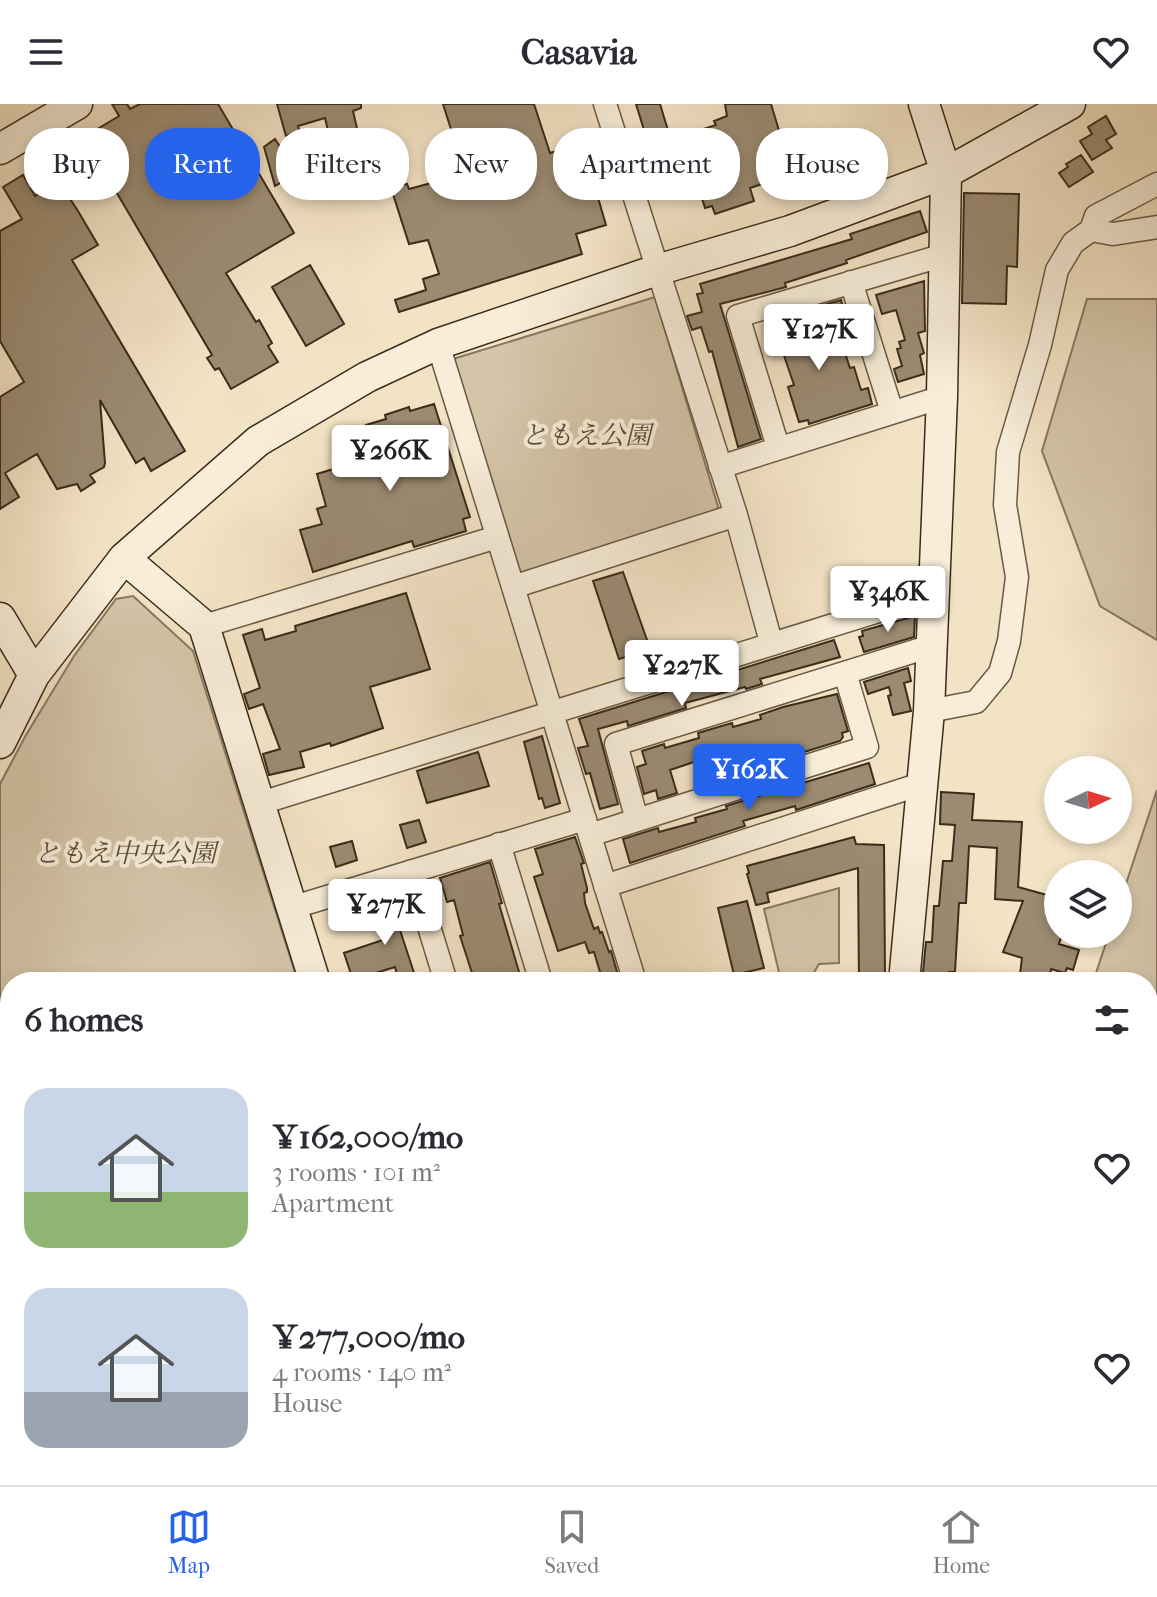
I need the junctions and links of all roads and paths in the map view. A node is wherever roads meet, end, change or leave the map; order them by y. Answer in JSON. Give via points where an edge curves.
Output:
{"nodes":[{"id":1,"x":77,"y":104,"type":"edge"},
{"id":2,"x":605,"y":104,"type":"edge"},
{"id":3,"x":924,"y":104,"type":"edge"},
{"id":4,"x":1070,"y":104,"type":"edge"},
{"id":5,"x":0,"y":149,"type":"edge"},
{"id":6,"x":946,"y":173,"type":"junction"},
{"id":7,"x":1157,"y":184,"type":"edge"},
{"id":8,"x":1157,"y":227,"type":"edge"},
{"id":9,"x":1091,"y":230,"type":"junction"},
{"id":10,"x":944,"y":255,"type":"junction"},
{"id":11,"x":657,"y":270,"type":"junction"},
{"id":12,"x":851,"y":282,"type":"junction"},
{"id":13,"x":438,"y":344,"type":"junction"},
{"id":14,"x":942,"y":397,"type":"junction"},
{"id":15,"x":892,"y":412,"type":"junction"},
{"id":16,"x":778,"y":447,"type":"junction"},
{"id":17,"x":720,"y":467,"type":"junction"},
{"id":18,"x":736,"y":515,"type":"junction"},
{"id":19,"x":497,"y":537,"type":"junction"},
{"id":20,"x":124,"y":558,"type":"junction"},
{"id":21,"x":513,"y":587,"type":"junction"},
{"id":22,"x":933,"y":594,"type":"junction"},
{"id":23,"x":0,"y":618,"type":"edge"},
{"id":24,"x":204,"y":626,"type":"junction"},
{"id":25,"x":771,"y":642,"type":"junction"},
{"id":26,"x":931,"y":646,"type":"junction"},
{"id":27,"x":845,"y":673,"type":"junction"},
{"id":28,"x":34,"y":675,"type":"junction"},
{"id":29,"x":551,"y":711,"type":"junction"},
{"id":30,"x":929,"y":711,"type":"junction"},
{"id":31,"x":0,"y":743,"type":"edge"},
{"id":32,"x":921,"y":784,"type":"junction"},
{"id":33,"x":261,"y":803,"type":"junction"},
{"id":34,"x":637,"y":820,"type":"junction"},
{"id":35,"x":587,"y":827,"type":"junction"},
{"id":36,"x":499,"y":844,"type":"junction"},
{"id":37,"x":412,"y":871,"type":"junction"},
{"id":38,"x":605,"y":886,"type":"junction"},
{"id":39,"x":294,"y":907,"type":"junction"},
{"id":40,"x":312,"y":972,"type":"edge"},
{"id":41,"x":443,"y":972,"type":"edge"},
{"id":42,"x":538,"y":972,"type":"edge"},
{"id":43,"x":632,"y":972,"type":"edge"},
{"id":44,"x":905,"y":972,"type":"edge"}],
"edges":[{"from":1,"to":5,"type":"street"},
{"from":2,"to":11,"type":"street"},
{"from":3,"to":6,"type":"street"},
{"from":4,"to":6,"type":"street"},
{"from":6,"to":10,"type":"street"},
{"from":6,"to":11,"type":"street","via":[[790,231]]},
{"from":7,"to":9,"type":"street","via":[[1096,216]]},
{"from":8,"to":9,"type":"street","via":[[1113,234]]},
{"from":9,"to":30,"type":"street","via":[[1073,243],[1057,270],[1008,452],[1005,505],[1017,577],[1000,673],[976,702]]},
{"from":10,"to":12,"type":"street"},
{"from":10,"to":14,"type":"street"},
{"from":11,"to":13,"type":"street"},
{"from":11,"to":17,"type":"street"},
{"from":12,"to":15,"type":"street"},
{"from":12,"to":16,"type":"street","via":[[738,316]]},
{"from":13,"to":19,"type":"street"},
{"from":13,"to":20,"type":"street","via":[[367,377],[258,441]]},
{"from":14,"to":15,"type":"street"},
{"from":14,"to":22,"type":"street"},
{"from":15,"to":16,"type":"street"},
{"from":16,"to":17,"type":"street"},
{"from":17,"to":18,"type":"street"},
{"from":18,"to":21,"type":"street"},
{"from":18,"to":25,"type":"street"},
{"from":19,"to":21,"type":"street"},
{"from":19,"to":24,"type":"street"},
{"from":20,"to":24,"type":"street"},
{"from":20,"to":28,"type":"street"},
{"from":21,"to":29,"type":"street"},
{"from":22,"to":25,"type":"street"},
{"from":22,"to":26,"type":"street"},
{"from":23,"to":28,"type":"street"},
{"from":24,"to":33,"type":"street"},
{"from":25,"to":29,"type":"street"},
{"from":26,"to":27,"type":"street"},
{"from":26,"to":30,"type":"street"},
{"from":27,"to":34,"type":"street","via":[[867,747]]},
{"from":27,"to":34,"type":"street","via":[[616,744]]},
{"from":28,"to":31,"type":"street"},
{"from":29,"to":33,"type":"street"},
{"from":29,"to":35,"type":"street"},
{"from":30,"to":32,"type":"street"},
{"from":32,"to":38,"type":"street"},
{"from":32,"to":44,"type":"street"},
{"from":33,"to":39,"type":"street"},
{"from":34,"to":35,"type":"street"},
{"from":35,"to":36,"type":"street"},
{"from":35,"to":38,"type":"street"},
{"from":36,"to":37,"type":"street"},
{"from":36,"to":42,"type":"street"},
{"from":37,"to":39,"type":"street"},
{"from":37,"to":41,"type":"street"},
{"from":38,"to":43,"type":"street"},
{"from":39,"to":40,"type":"street"}]}
